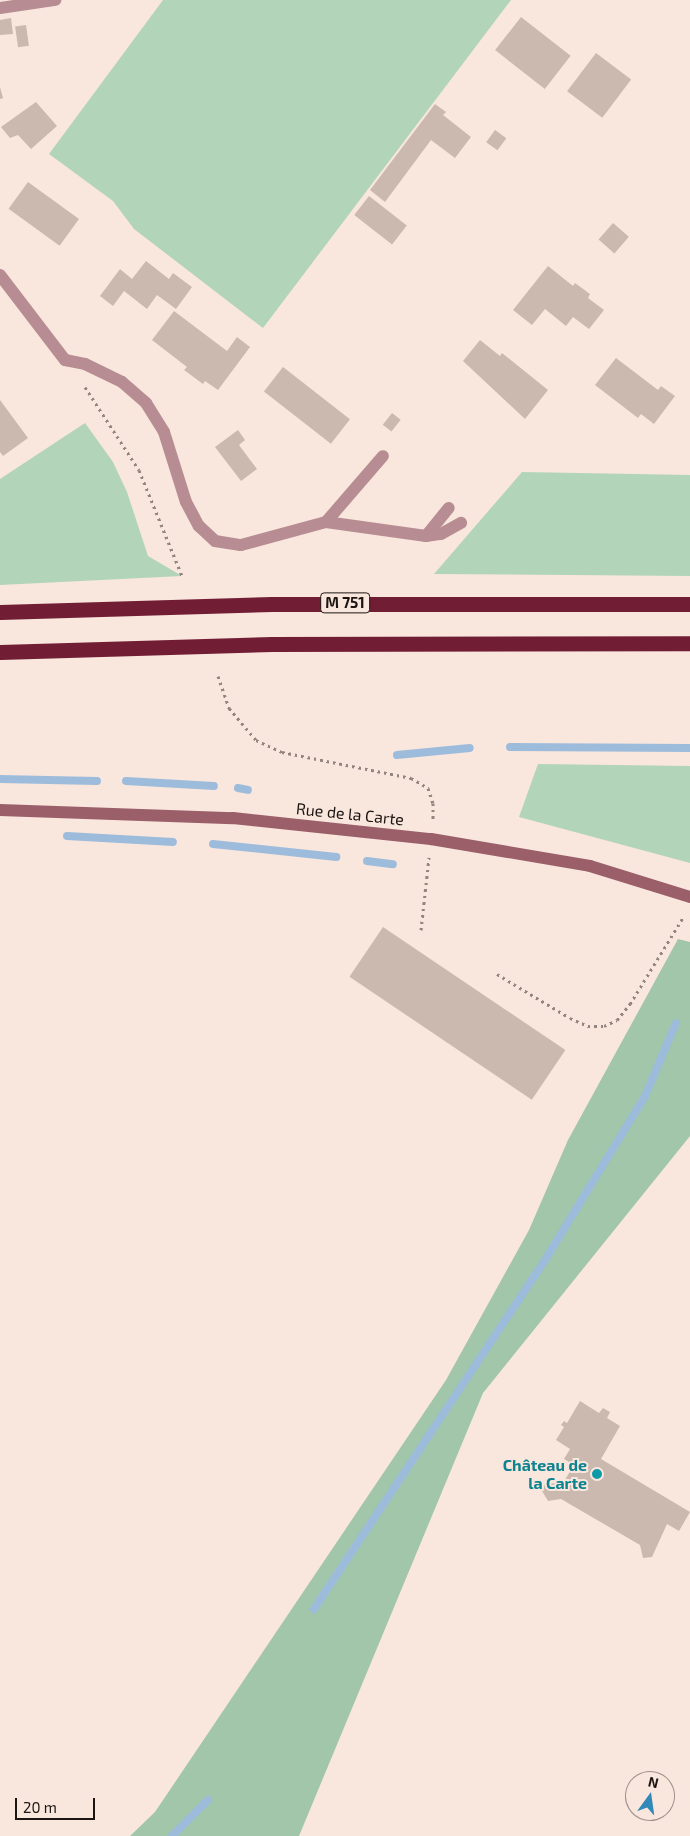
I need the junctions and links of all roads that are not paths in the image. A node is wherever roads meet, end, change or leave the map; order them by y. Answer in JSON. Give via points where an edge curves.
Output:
{"nodes":[{"id":1,"x":55,"y":0,"type":"edge"},
{"id":2,"x":0,"y":8,"type":"edge"},
{"id":3,"x":0,"y":275,"type":"edge"},
{"id":4,"x":383,"y":456,"type":"dead end"},
{"id":5,"x":449,"y":508,"type":"dead end"},
{"id":6,"x":326,"y":522,"type":"junction"},
{"id":7,"x":461,"y":523,"type":"dead end"},
{"id":8,"x":426,"y":536,"type":"junction"},
{"id":9,"x":690,"y":604,"type":"edge"},
{"id":10,"x":0,"y":612,"type":"edge"},
{"id":11,"x":690,"y":643,"type":"edge"},
{"id":12,"x":0,"y":652,"type":"edge"},
{"id":13,"x":0,"y":810,"type":"edge"},
{"id":14,"x":690,"y":897,"type":"edge"}],
"edges":[{"from":1,"to":2,"type":"street"},
{"from":3,"to":6,"type":"street","via":[[64,360],[85,364],[122,382],[146,403],[164,432],[186,502],[199,526],[215,541],[241,545]]},
{"from":4,"to":6,"type":"street"},
{"from":5,"to":8,"type":"street"},
{"from":6,"to":8,"type":"street"},
{"from":7,"to":8,"type":"street","via":[[441,534]]},
{"from":9,"to":10,"type":"highway","number":"M 751","via":[[272,604]]},
{"from":11,"to":12,"type":"highway","via":[[272,644]]},
{"from":13,"to":14,"type":"street","name":"Rue de la Carte","via":[[233,818],[431,839],[590,866]]}]}
